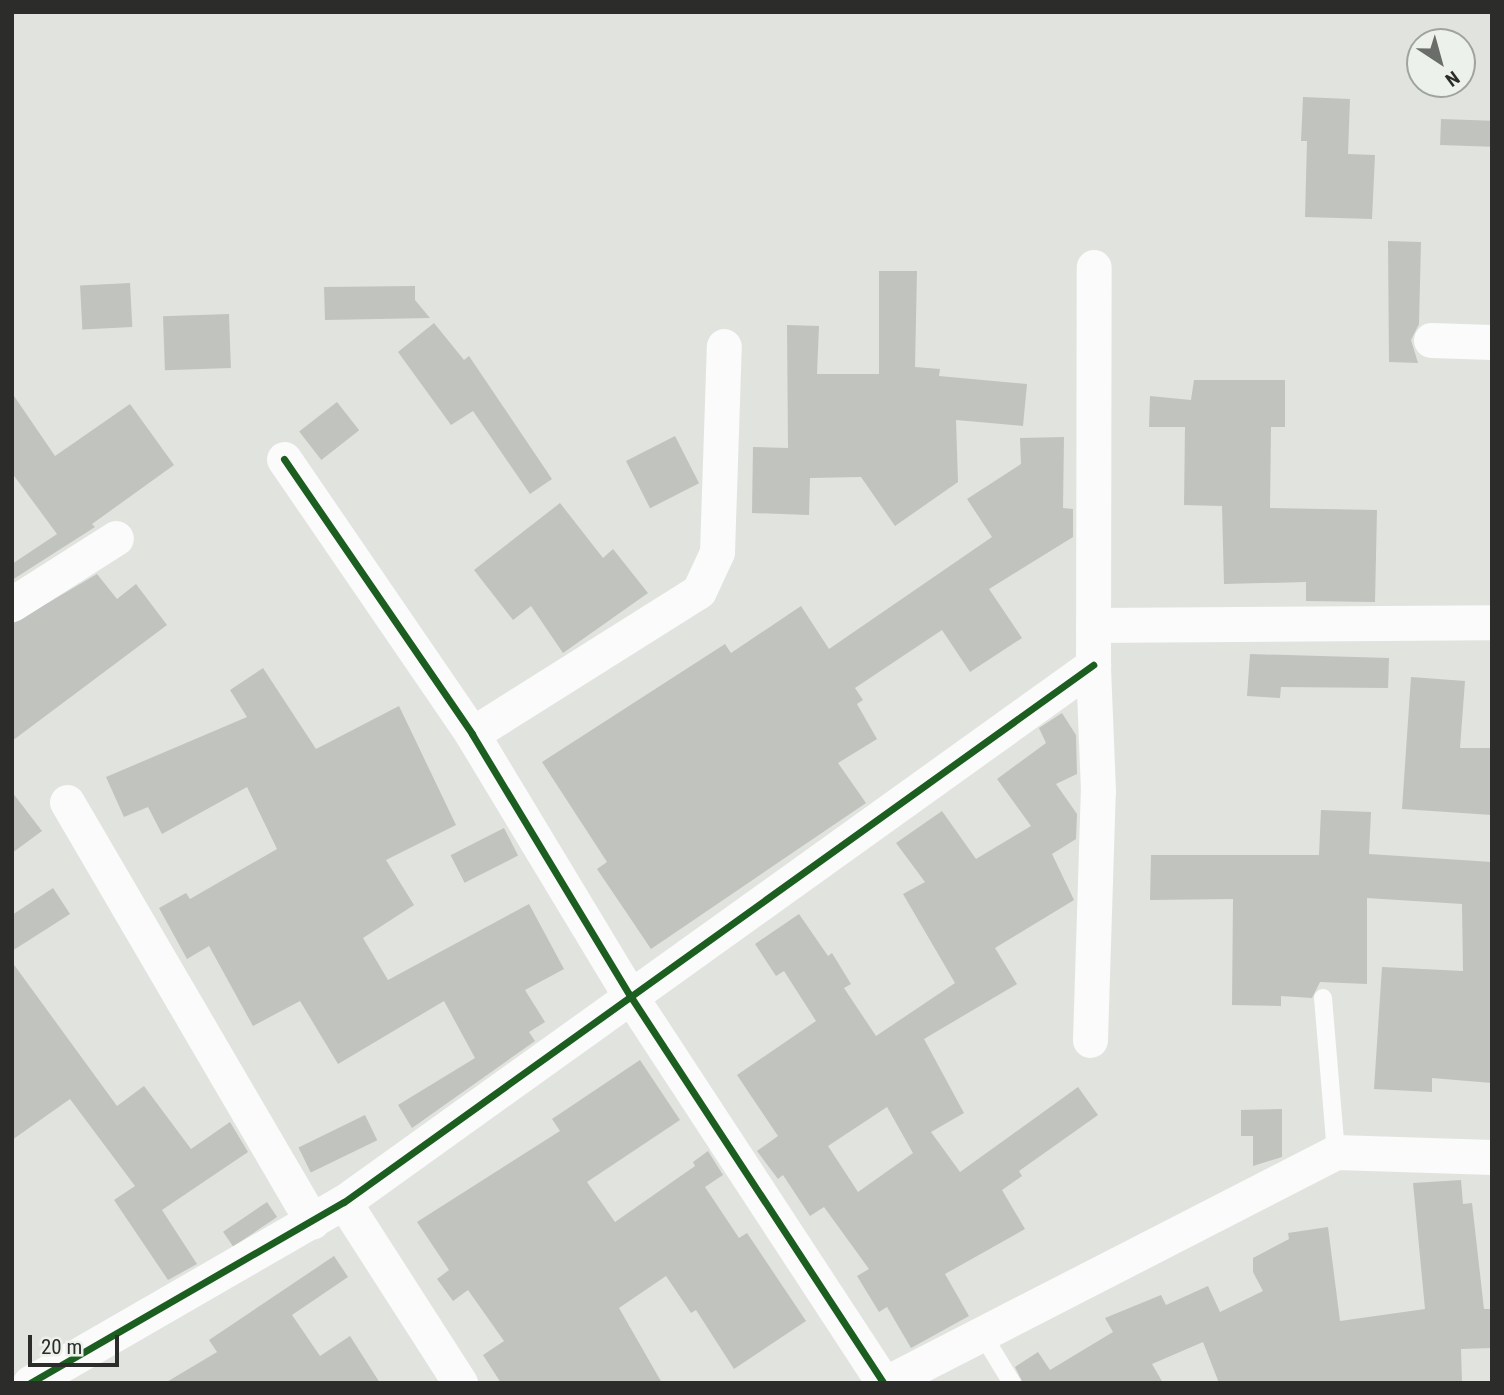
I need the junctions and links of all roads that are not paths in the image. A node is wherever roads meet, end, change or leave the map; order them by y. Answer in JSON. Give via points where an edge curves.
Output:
{"nodes":[{"id":1,"x":1094,"y":267,"type":"dead end"},
{"id":2,"x":1431,"y":340,"type":"dead end"},
{"id":3,"x":1492,"y":342,"type":"edge"},
{"id":4,"x":724,"y":346,"type":"dead end"},
{"id":5,"x":284,"y":459,"type":"dead end"},
{"id":6,"x":116,"y":538,"type":"dead end"},
{"id":7,"x":12,"y":604,"type":"edge"},
{"id":8,"x":1492,"y":622,"type":"edge"},
{"id":9,"x":1093,"y":625,"type":"junction"},
{"id":10,"x":1093,"y":664,"type":"junction"},
{"id":11,"x":472,"y":734,"type":"junction"},
{"id":12,"x":67,"y":802,"type":"dead end"},
{"id":13,"x":629,"y":994,"type":"junction"},
{"id":14,"x":1323,"y":998,"type":"dead end"},
{"id":15,"x":1090,"y":1040,"type":"dead end"},
{"id":16,"x":1336,"y":1152,"type":"junction"},
{"id":17,"x":1492,"y":1157,"type":"edge"},
{"id":18,"x":344,"y":1202,"type":"junction"},
{"id":19,"x":312,"y":1222,"type":"junction"},
{"id":20,"x":981,"y":1332,"type":"junction"},
{"id":21,"x":30,"y":1383,"type":"edge"},
{"id":22,"x":460,"y":1383,"type":"edge"},
{"id":23,"x":885,"y":1383,"type":"edge"},
{"id":24,"x":1012,"y":1383,"type":"edge"}],
"edges":[{"from":1,"to":9,"type":"street"},
{"from":2,"to":3,"type":"street"},
{"from":4,"to":11,"type":"street","via":[[717,552],[699,591]]},
{"from":5,"to":11,"type":"street"},
{"from":6,"to":7,"type":"street"},
{"from":8,"to":9,"type":"street"},
{"from":9,"to":10,"type":"street"},
{"from":10,"to":13,"type":"street"},
{"from":10,"to":15,"type":"street","via":[[1098,791]]},
{"from":11,"to":13,"type":"street"},
{"from":12,"to":19,"type":"street"},
{"from":13,"to":18,"type":"street"},
{"from":13,"to":23,"type":"street"},
{"from":14,"to":16,"type":"lane"},
{"from":16,"to":17,"type":"street"},
{"from":16,"to":20,"type":"street"},
{"from":18,"to":19,"type":"street"},
{"from":18,"to":22,"type":"street"},
{"from":19,"to":21,"type":"street"},
{"from":20,"to":23,"type":"street"},
{"from":20,"to":24,"type":"lane"}]}
